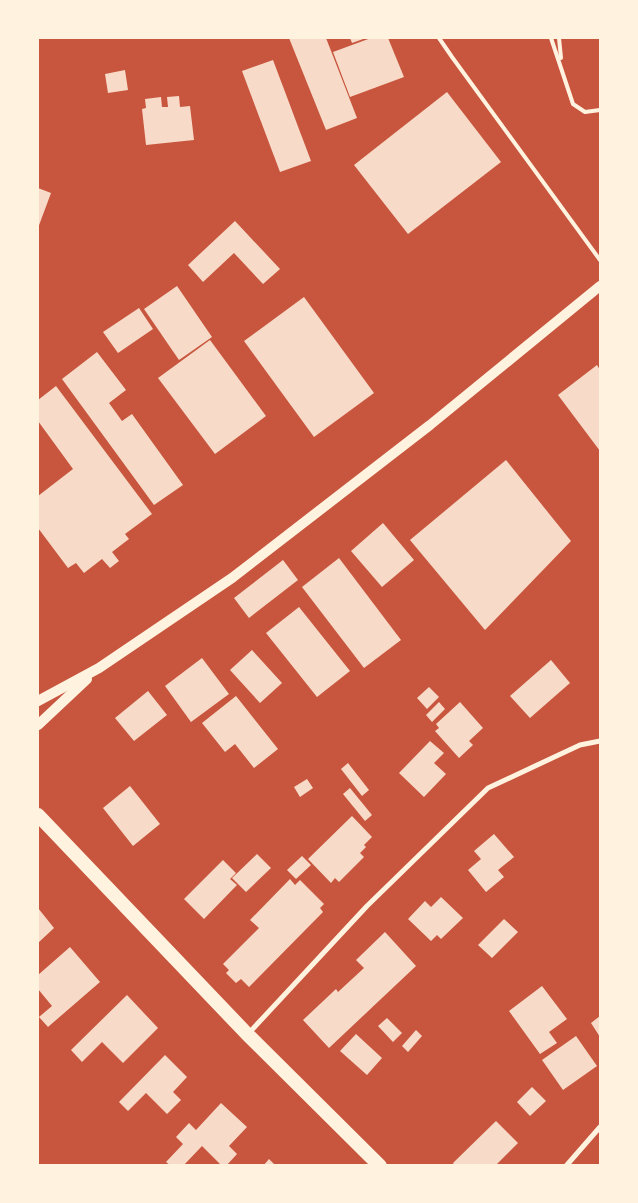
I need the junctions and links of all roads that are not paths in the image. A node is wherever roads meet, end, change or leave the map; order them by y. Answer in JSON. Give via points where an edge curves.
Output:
{"nodes":[{"id":1,"x":439,"y":38,"type":"edge"},
{"id":2,"x":551,"y":38,"type":"edge"},
{"id":3,"x":559,"y":38,"type":"edge"},
{"id":4,"x":561,"y":64,"type":"junction"},
{"id":5,"x":600,"y":110,"type":"edge"},
{"id":6,"x":600,"y":260,"type":"edge"},
{"id":7,"x":600,"y":286,"type":"edge"},
{"id":8,"x":98,"y":668,"type":"junction"},
{"id":9,"x":38,"y":701,"type":"edge"},
{"id":10,"x":38,"y":725,"type":"edge"},
{"id":11,"x":600,"y":741,"type":"edge"},
{"id":12,"x":38,"y":816,"type":"edge"},
{"id":13,"x":38,"y":825,"type":"edge"},
{"id":14,"x":52,"y":832,"type":"junction"},
{"id":15,"x":247,"y":1034,"type":"junction"},
{"id":16,"x":600,"y":1127,"type":"edge"},
{"id":17,"x":379,"y":1165,"type":"edge"},
{"id":18,"x":566,"y":1166,"type":"edge"}],
"edges":[{"from":1,"to":6,"type":"lane"},
{"from":2,"to":4,"type":"lane"},
{"from":3,"to":4,"type":"lane"},
{"from":4,"to":5,"type":"lane","via":[[573,104],[586,112]]},
{"from":7,"to":8,"type":"main road","via":[[430,425],[232,578]]},
{"from":8,"to":9,"type":"main road"},
{"from":8,"to":10,"type":"main road"},
{"from":11,"to":15,"type":"street","via":[[580,745],[488,788],[367,906]]},
{"from":12,"to":14,"type":"highway"},
{"from":13,"to":14,"type":"highway"},
{"from":14,"to":15,"type":"highway"},
{"from":15,"to":17,"type":"highway"},
{"from":16,"to":18,"type":"street"}]}
